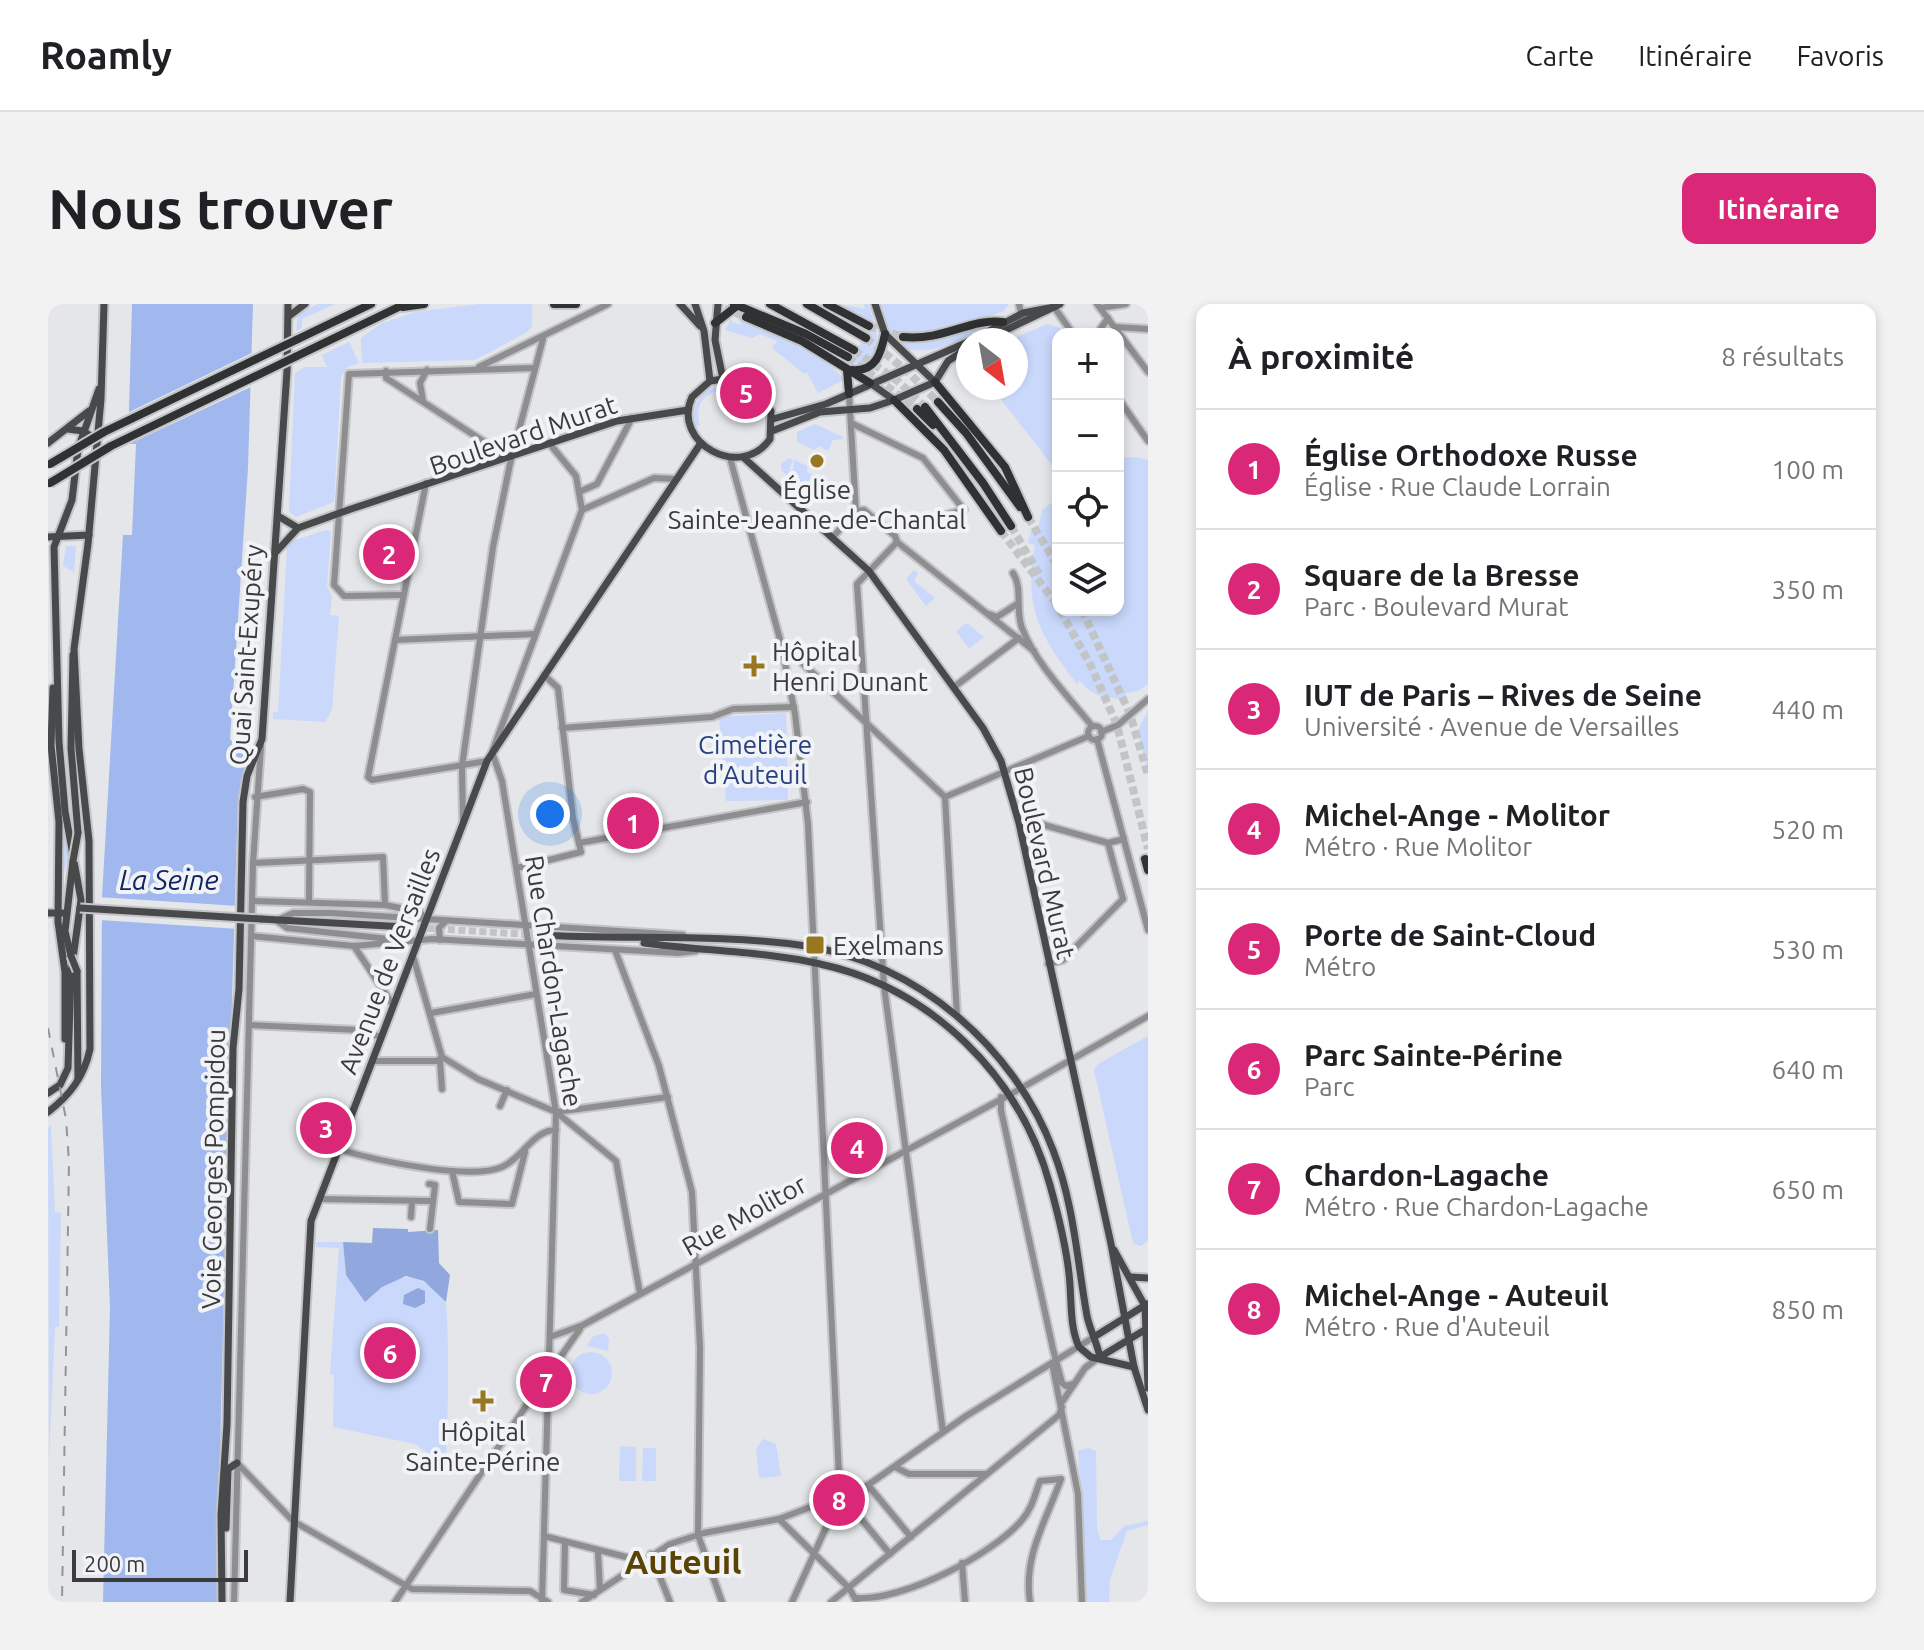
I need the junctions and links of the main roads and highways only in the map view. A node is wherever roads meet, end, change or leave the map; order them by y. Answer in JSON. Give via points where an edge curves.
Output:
{"nodes":[{"id":1,"x":104,"y":304,"type":"edge"},
{"id":2,"x":291,"y":304,"type":"edge"},
{"id":3,"x":305,"y":304,"type":"edge"},
{"id":4,"x":371,"y":304,"type":"edge"},
{"id":5,"x":405,"y":304,"type":"edge"},
{"id":6,"x":424,"y":304,"type":"edge"},
{"id":7,"x":554,"y":304,"type":"edge"},
{"id":8,"x":576,"y":304,"type":"edge"},
{"id":9,"x":680,"y":304,"type":"edge"},
{"id":10,"x":695,"y":304,"type":"edge"},
{"id":11,"x":718,"y":304,"type":"edge"},
{"id":12,"x":736,"y":304,"type":"edge"},
{"id":13,"x":770,"y":304,"type":"edge"},
{"id":14,"x":807,"y":304,"type":"edge"},
{"id":15,"x":827,"y":304,"type":"edge"},
{"id":16,"x":875,"y":304,"type":"edge"},
{"id":17,"x":1057,"y":305,"type":"edge"},
{"id":18,"x":394,"y":308,"type":"junction"},
{"id":19,"x":289,"y":316,"type":"junction"},
{"id":20,"x":746,"y":317,"type":"tunnel mouth"},
{"id":21,"x":1003,"y":322,"type":"junction"},
{"id":22,"x":715,"y":323,"type":"junction"},
{"id":23,"x":869,"y":326,"type":"tunnel mouth"},
{"id":24,"x":993,"y":328,"type":"edge"},
{"id":25,"x":1010,"y":328,"type":"edge"},
{"id":26,"x":704,"y":331,"type":"junction"},
{"id":27,"x":885,"y":334,"type":"junction"},
{"id":28,"x":903,"y":337,"type":"tunnel mouth"},
{"id":29,"x":866,"y":338,"type":"tunnel mouth"},
{"id":30,"x":956,"y":347,"type":"edge"},
{"id":31,"x":956,"y":356,"type":"edge"},
{"id":32,"x":914,"y":364,"type":"junction"},
{"id":33,"x":847,"y":370,"type":"junction"},
{"id":34,"x":723,"y":379,"type":"junction"},
{"id":35,"x":710,"y":381,"type":"junction"},
{"id":36,"x":935,"y":382,"type":"junction"},
{"id":37,"x":870,"y":383,"type":"junction"},
{"id":38,"x":849,"y":394,"type":"junction"},
{"id":39,"x":894,"y":400,"type":"junction"},
{"id":40,"x":938,"y":402,"type":"tunnel mouth"},
{"id":41,"x":921,"y":408,"type":"tunnel mouth"},
{"id":42,"x":688,"y":410,"type":"junction"},
{"id":43,"x":94,"y":412,"type":"junction"},
{"id":44,"x":773,"y":419,"type":"junction"},
{"id":45,"x":68,"y":429,"type":"junction"},
{"id":46,"x":83,"y":431,"type":"junction"},
{"id":47,"x":772,"y":431,"type":"junction"},
{"id":48,"x":95,"y":439,"type":"junction"},
{"id":49,"x":48,"y":443,"type":"edge"},
{"id":50,"x":701,"y":443,"type":"junction"},
{"id":51,"x":754,"y":455,"type":"junction"},
{"id":52,"x":744,"y":458,"type":"junction"},
{"id":53,"x":49,"y":465,"type":"edge"},
{"id":54,"x":765,"y":476,"type":"junction"},
{"id":55,"x":48,"y":485,"type":"edge"},
{"id":56,"x":278,"y":516,"type":"junction"},
{"id":57,"x":1011,"y":526,"type":"tunnel mouth"},
{"id":58,"x":48,"y":528,"type":"edge"},
{"id":59,"x":298,"y":528,"type":"junction"},
{"id":60,"x":1001,"y":531,"type":"tunnel mouth"},
{"id":61,"x":89,"y":535,"type":"junction"},
{"id":62,"x":52,"y":537,"type":"edge"},
{"id":63,"x":274,"y":555,"type":"junction"},
{"id":64,"x":74,"y":649,"type":"junction"},
{"id":65,"x":56,"y":658,"type":"junction"},
{"id":66,"x":262,"y":739,"type":"joint"},
{"id":67,"x":1145,"y":859,"type":"dead end"},
{"id":68,"x":1148,"y":870,"type":"edge"},
{"id":69,"x":48,"y":899,"type":"edge"},
{"id":70,"x":58,"y":899,"type":"junction"},
{"id":71,"x":71,"y":901,"type":"junction"},
{"id":72,"x":80,"y":908,"type":"junction"},
{"id":73,"x":69,"y":912,"type":"junction"},
{"id":74,"x":48,"y":913,"type":"edge"},
{"id":75,"x":58,"y":913,"type":"junction"},
{"id":76,"x":406,"y":927,"type":"tunnel mouth"},
{"id":77,"x":538,"y":935,"type":"tunnel mouth"},
{"id":78,"x":614,"y":940,"type":"junction"},
{"id":79,"x":68,"y":1068,"type":"junction"},
{"id":80,"x":78,"y":1081,"type":"junction"},
{"id":81,"x":48,"y":1093,"type":"edge"},
{"id":82,"x":48,"y":1104,"type":"edge"},
{"id":83,"x":48,"y":1112,"type":"edge"},
{"id":84,"x":1111,"y":1244,"type":"junction"},
{"id":85,"x":1130,"y":1277,"type":"junction"},
{"id":86,"x":1148,"y":1278,"type":"edge"},
{"id":87,"x":1146,"y":1304,"type":"edge"},
{"id":88,"x":1124,"y":1319,"type":"junction"},
{"id":89,"x":1147,"y":1329,"type":"edge"},
{"id":90,"x":1094,"y":1337,"type":"junction"},
{"id":91,"x":1128,"y":1340,"type":"junction"},
{"id":92,"x":1131,"y":1352,"type":"junction"},
{"id":93,"x":1100,"y":1357,"type":"junction"},
{"id":94,"x":1134,"y":1367,"type":"junction"},
{"id":95,"x":1148,"y":1376,"type":"edge"},
{"id":96,"x":1148,"y":1388,"type":"edge"},
{"id":97,"x":1148,"y":1410,"type":"edge"},
{"id":98,"x":237,"y":1463,"type":"road end"},
{"id":99,"x":222,"y":1550,"type":"junction"},
{"id":100,"x":222,"y":1602,"type":"edge"},
{"id":101,"x":290,"y":1602,"type":"edge"}],
"edges":[{"from":1,"to":43,"type":"main road"},
{"from":2,"to":19,"type":"main road","name":"Quai Saint-Exupéry"},
{"from":3,"to":19,"type":"main road"},
{"from":4,"to":53,"type":"highway","bridge":true,"via":[[104,432]]},
{"from":5,"to":18,"type":"highway"},
{"from":6,"to":18,"type":"highway"},
{"from":7,"to":8,"type":"highway"},
{"from":9,"to":26,"type":"main road"},
{"from":10,"to":26,"type":"main road"},
{"from":11,"to":22,"type":"main road"},
{"from":12,"to":13,"type":"highway","via":[[851,353]]},
{"from":12,"to":22,"type":"highway"},
{"from":14,"to":29,"type":"highway"},
{"from":15,"to":23,"type":"highway"},
{"from":16,"to":27,"type":"main road"},
{"from":17,"to":21,"type":"main road"},
{"from":17,"to":25,"type":"main road"},
{"from":18,"to":55,"type":"highway","bridge":true,"via":[[111,446]]},
{"from":19,"to":56,"type":"main road","name":"Quai Saint-Exupéry"},
{"from":20,"to":33,"type":"highway","via":[[802,341]]},
{"from":21,"to":24,"type":"main road"},
{"from":21,"to":28,"type":"highway","via":[[985,321],[938,337]]},
{"from":22,"to":34,"type":"main road"},
{"from":26,"to":35,"type":"main road"},
{"from":27,"to":32,"type":"main road"},
{"from":27,"to":33,"type":"highway","via":[[877,360],[859,371]]},
{"from":30,"to":32,"type":"main road"},
{"from":31,"to":36,"type":"main road"},
{"from":32,"to":36,"type":"main road"},
{"from":32,"to":37,"type":"main road"},
{"from":33,"to":37,"type":"highway"},
{"from":33,"to":38,"type":"highway"},
{"from":34,"to":35,"type":"main road"},
{"from":34,"to":44,"type":"main road","via":[[764,399]]},
{"from":35,"to":42,"type":"main road","via":[[692,397]]},
{"from":36,"to":39,"type":"main road"},
{"from":36,"to":40,"type":"highway","via":[[1005,467],[1028,517]]},
{"from":37,"to":38,"type":"main road"},
{"from":37,"to":39,"type":"main road"},
{"from":38,"to":44,"type":"main road"},
{"from":39,"to":47,"type":"main road","via":[[808,415]]},
{"from":39,"to":60,"type":"highway","via":[[944,450]]},
{"from":41,"to":57,"type":"highway","via":[[954,444]]},
{"from":42,"to":50,"type":"main road","via":[[690,428]]},
{"from":42,"to":59,"type":"main road","name":"Boulevard Murat","via":[[632,418],[549,443]]},
{"from":43,"to":45,"type":"main road"},
{"from":43,"to":46,"type":"main road"},
{"from":43,"to":48,"type":"main road"},
{"from":44,"to":47,"type":"main road"},
{"from":45,"to":46,"type":"main road"},
{"from":45,"to":49,"type":"main road"},
{"from":46,"to":48,"type":"main road"},
{"from":46,"to":62,"type":"main road","via":[[72,500]]},
{"from":47,"to":51,"type":"main road"},
{"from":48,"to":61,"type":"main road"},
{"from":50,"to":52,"type":"main road","via":[[730,458]]},
{"from":50,"to":101,"type":"main road","name":"Avenue de Versailles","via":[[487,761],[319,1199],[307,1244]]},
{"from":51,"to":52,"type":"main road"},
{"from":51,"to":54,"type":"main road","name":"Boulevard Murat"},
{"from":52,"to":54,"type":"main road","name":"Boulevard Murat"},
{"from":54,"to":84,"type":"main road","name":"Boulevard Murat","via":[[869,571],[983,728],[1004,770]]},
{"from":56,"to":59,"type":"main road","name":"Quai Saint-Exupéry"},
{"from":56,"to":63,"type":"main road","name":"Quai Saint-Exupéry"},
{"from":58,"to":62,"type":"main road"},
{"from":59,"to":63,"type":"main road"},
{"from":61,"to":62,"type":"main road"},
{"from":61,"to":64,"type":"main road"},
{"from":62,"to":65,"type":"main road"},
{"from":63,"to":66,"type":"main road","name":"Quai Saint-Exupéry"},
{"from":64,"to":71,"type":"main road","bridge":true,"via":[[70,704],[78,833]]},
{"from":64,"to":80,"type":"main road","via":[[92,908],[90,1049]]},
{"from":65,"to":70,"type":"main road","via":[[51,745],[59,822]]},
{"from":65,"to":72,"type":"main road","via":[[63,787],[79,872]]},
{"from":66,"to":99,"type":"main road","name":"Voie Georges Pompidou","via":[[243,802]]},
{"from":67,"to":68,"type":"highway"},
{"from":69,"to":70,"type":"main road"},
{"from":70,"to":71,"type":"main road"},
{"from":70,"to":75,"type":"main road"},
{"from":71,"to":72,"type":"main road"},
{"from":71,"to":73,"type":"main road"},
{"from":72,"to":73,"type":"main road"},
{"from":72,"to":76,"type":"main road","bridge":true},
{"from":72,"to":79,"type":"main road","via":[[71,973]]},
{"from":73,"to":75,"type":"main road"},
{"from":73,"to":80,"type":"main road","bridge":true,"via":[[65,931],[80,989]]},
{"from":74,"to":75,"type":"main road"},
{"from":75,"to":79,"type":"main road"},
{"from":77,"to":78,"type":"main road"},
{"from":78,"to":90,"type":"main road","via":[[814,947],[882,969],[957,1016],[1022,1086],[1053,1148]]},
{"from":78,"to":93,"type":"main road","via":[[814,962],[884,986],[951,1028],[1002,1086],[1026,1123],[1049,1183],[1069,1273],[1074,1334],[1089,1356]]},
{"from":79,"to":81,"type":"main road","via":[[60,1085]]},
{"from":80,"to":83,"type":"main road"},
{"from":82,"to":83,"type":"main road"},
{"from":84,"to":85,"type":"main road","name":"Boulevard Murat"},
{"from":84,"to":88,"type":"main road","name":"Boulevard Murat"},
{"from":85,"to":86,"type":"main road"},
{"from":85,"to":87,"type":"main road","name":"Boulevard Murat"},
{"from":87,"to":88,"type":"main road"},
{"from":87,"to":89,"type":"main road"},
{"from":88,"to":90,"type":"main road"},
{"from":88,"to":91,"type":"main road","name":"Boulevard Murat"},
{"from":89,"to":91,"type":"main road"},
{"from":89,"to":95,"type":"main road"},
{"from":90,"to":93,"type":"main road"},
{"from":91,"to":92,"type":"main road","name":"Boulevard Murat"},
{"from":91,"to":93,"type":"main road"},
{"from":92,"to":94,"type":"main road","name":"Boulevard Murat"},
{"from":92,"to":95,"type":"main road"},
{"from":93,"to":94,"type":"main road"},
{"from":94,"to":97,"type":"main road","name":"Boulevard Murat"},
{"from":95,"to":96,"type":"main road"},
{"from":98,"to":99,"type":"main road","via":[[228,1469]]},
{"from":99,"to":100,"type":"main road","name":"Voie Georges Pompidou"}]}
